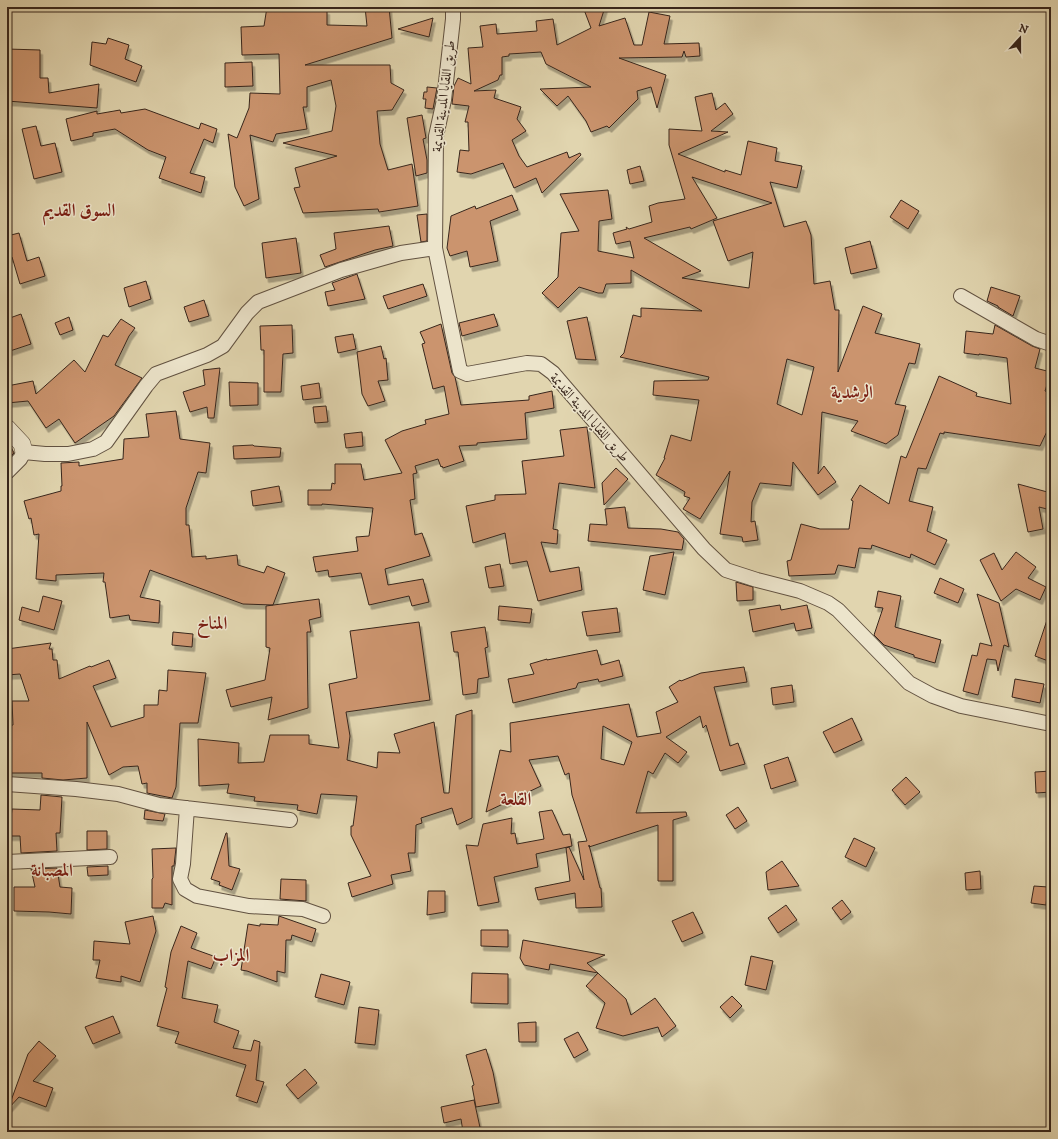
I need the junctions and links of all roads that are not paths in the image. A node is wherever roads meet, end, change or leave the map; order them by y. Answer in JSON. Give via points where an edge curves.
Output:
{"nodes":[{"id":1,"x":453,"y":7,"type":"edge"},
{"id":2,"x":435,"y":248,"type":"junction"},
{"id":3,"x":961,"y":296,"type":"dead end"},
{"id":4,"x":1051,"y":344,"type":"edge"},
{"id":5,"x":7,"y":428,"type":"edge"},
{"id":6,"x":24,"y":452,"type":"junction"},
{"id":7,"x":7,"y":472,"type":"edge"},
{"id":8,"x":1051,"y":724,"type":"edge"},
{"id":9,"x":7,"y":784,"type":"edge"},
{"id":10,"x":186,"y":808,"type":"junction"},
{"id":11,"x":290,"y":820,"type":"dead end"},
{"id":12,"x":110,"y":857,"type":"dead end"},
{"id":13,"x":7,"y":862,"type":"edge"},
{"id":14,"x":324,"y":916,"type":"dead end"}],
"edges":[{"from":1,"to":2,"type":"street","name":"طريق اللقايا المدينة القديمة","via":[[444,100],[436,136]]},
{"from":2,"to":6,"type":"street","via":[[401,253],[341,270],[258,302],[223,346],[208,355],[156,374],[106,442],[93,449],[68,454]]},
{"from":2,"to":8,"type":"street","name":"طريق اللقايا المدينة القديمة","via":[[460,371],[467,374],[527,363],[541,364],[553,373],[704,549],[726,570],[828,603],[838,610],[909,683],[933,696],[961,706]]},
{"from":3,"to":4,"type":"street","via":[[1036,339]]},
{"from":5,"to":6,"type":"street","via":[[22,444]]},
{"from":6,"to":7,"type":"street"},
{"from":9,"to":10,"type":"street","via":[[118,794],[159,805]]},
{"from":10,"to":11,"type":"street"},
{"from":10,"to":14,"type":"street","via":[[180,879],[185,889],[197,896],[249,906],[303,909]]},
{"from":12,"to":13,"type":"street"}]}
